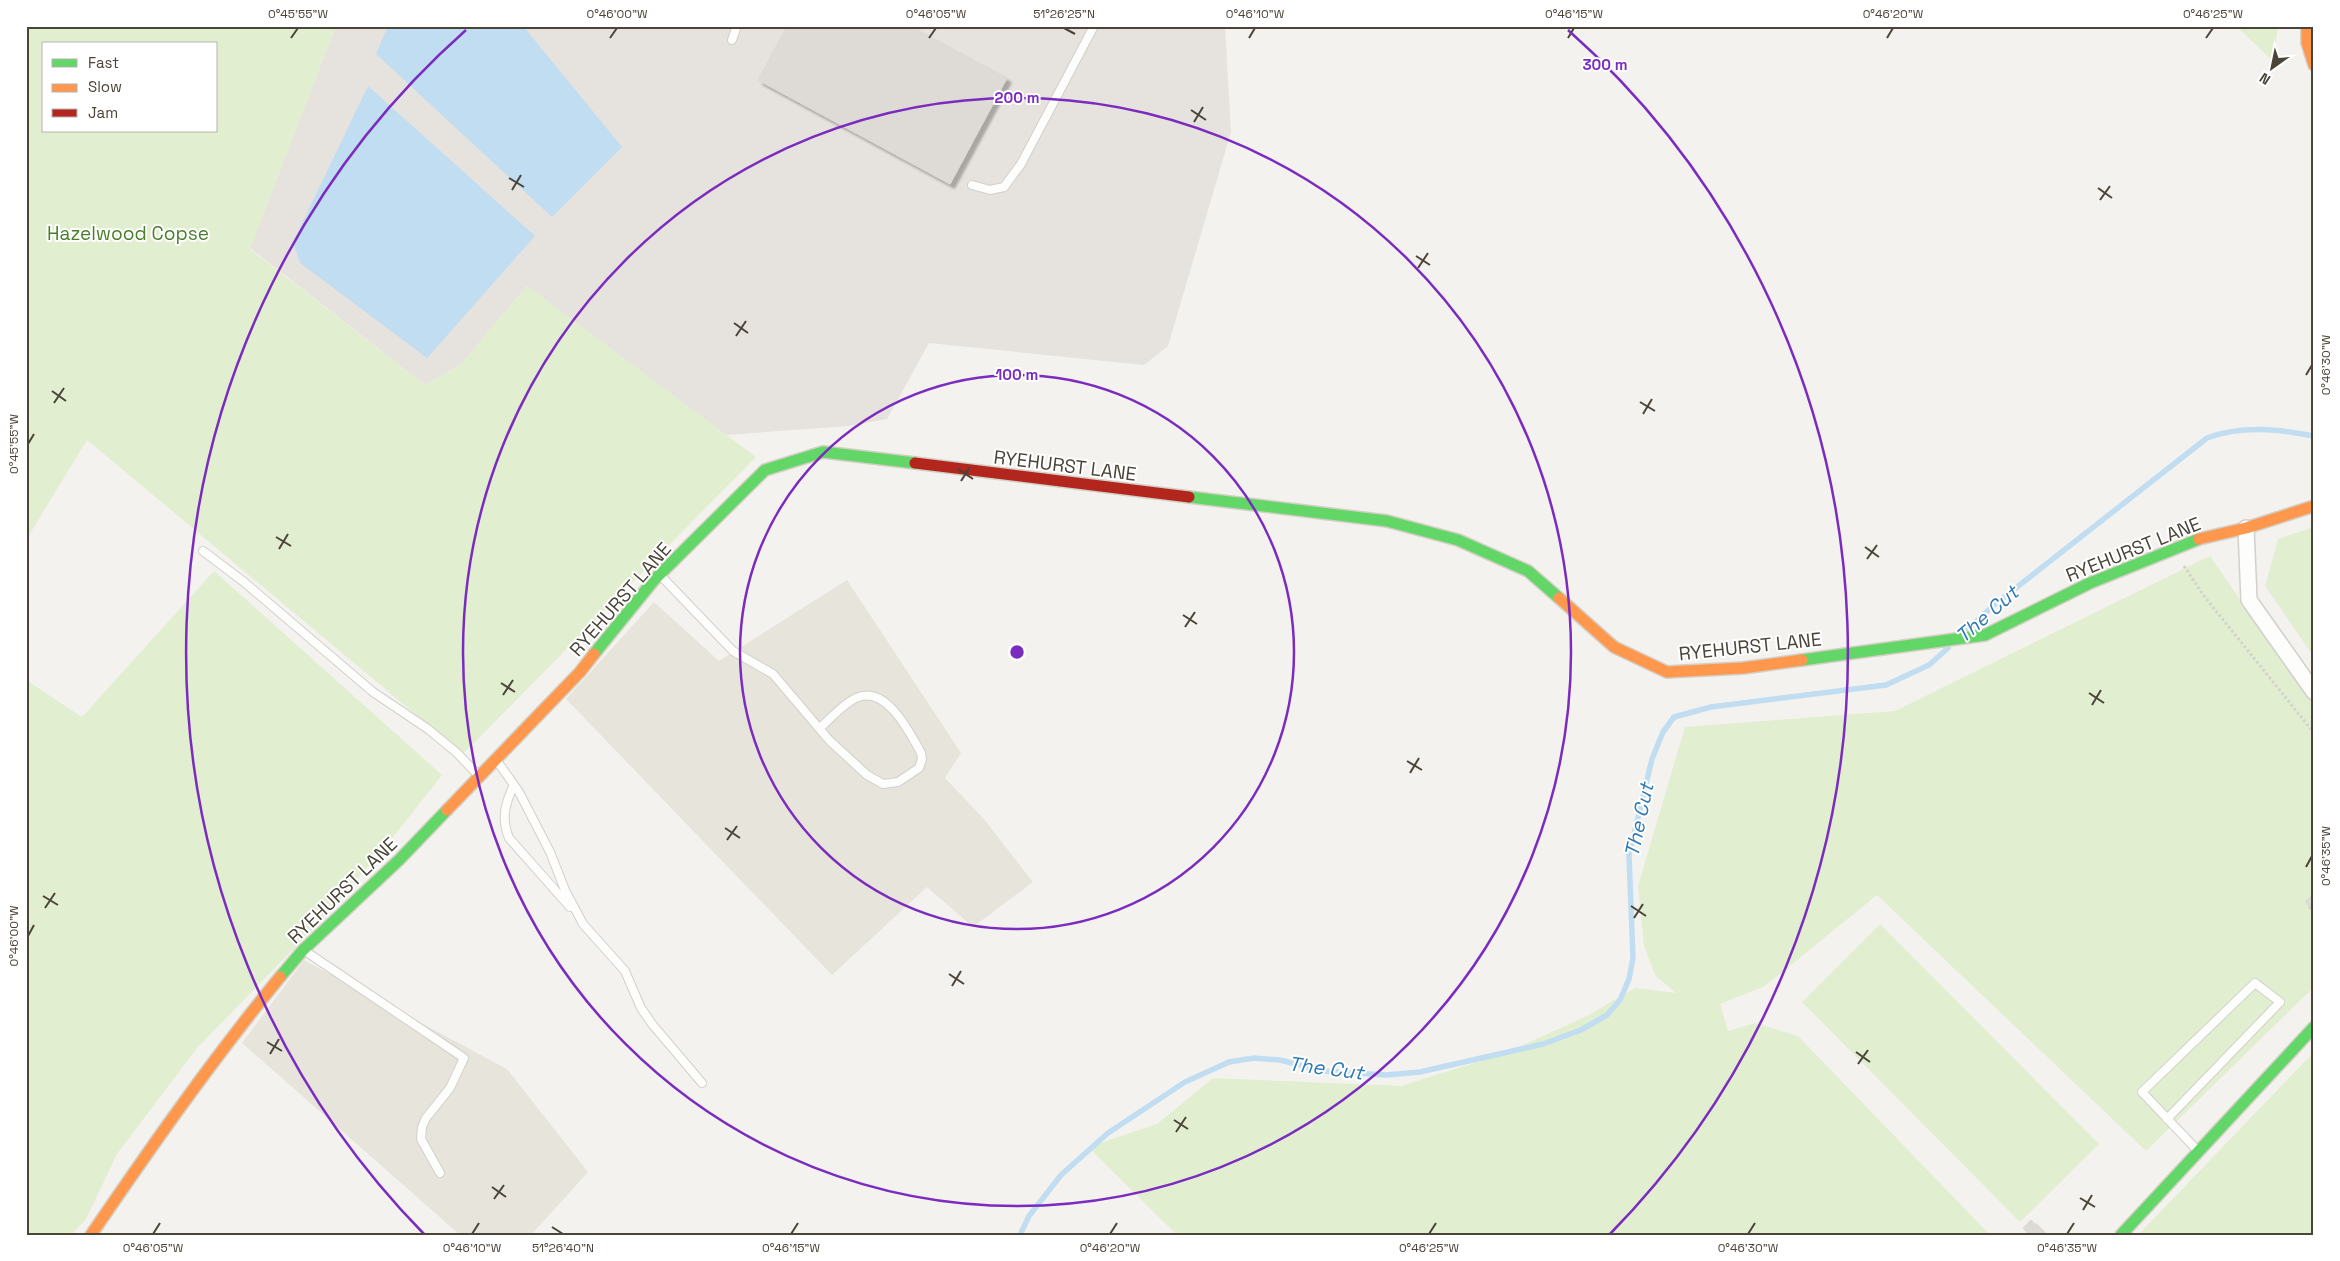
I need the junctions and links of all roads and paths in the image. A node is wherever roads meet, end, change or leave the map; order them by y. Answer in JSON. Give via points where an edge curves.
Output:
{"nodes":[{"id":1,"x":737,"y":26,"type":"edge"},
{"id":2,"x":1094,"y":26,"type":"edge"},
{"id":3,"x":2307,"y":26,"type":"edge"},
{"id":4,"x":732,"y":40,"type":"dead end"},
{"id":5,"x":2314,"y":66,"type":"edge"},
{"id":6,"x":972,"y":185,"type":"dead end"},
{"id":7,"x":2314,"y":506,"type":"edge"},
{"id":8,"x":2246,"y":528,"type":"junction"},
{"id":9,"x":2173,"y":550,"type":"junction"},
{"id":10,"x":204,"y":551,"type":"dead end"},
{"id":11,"x":660,"y":575,"type":"junction"},
{"id":12,"x":2314,"y":692,"type":"edge"},
{"id":13,"x":820,"y":728,"type":"junction"},
{"id":14,"x":2314,"y":733,"type":"edge"},
{"id":15,"x":496,"y":759,"type":"junction"},
{"id":16,"x":479,"y":776,"type":"junction"},
{"id":17,"x":514,"y":785,"type":"junction"},
{"id":18,"x":577,"y":914,"type":"junction"},
{"id":19,"x":303,"y":950,"type":"junction"},
{"id":20,"x":2314,"y":1027,"type":"edge"},
{"id":21,"x":702,"y":1083,"type":"dead end"},
{"id":22,"x":2167,"y":1119,"type":"junction"},
{"id":23,"x":2198,"y":1151,"type":"junction"},
{"id":24,"x":440,"y":1173,"type":"dead end"},
{"id":25,"x":91,"y":1235,"type":"edge"},
{"id":26,"x":2121,"y":1235,"type":"edge"}],
"edges":[{"from":1,"to":4,"type":"lane"},
{"from":2,"to":6,"type":"lane","via":[[1021,164],[1004,187],[990,190]]},
{"from":3,"to":5,"type":"street","via":[[2307,43]]},
{"from":7,"to":8,"type":"street","name":"RYEHURST LANE"},
{"from":8,"to":9,"type":"street","name":"RYEHURST LANE"},
{"from":8,"to":12,"type":"street","via":[[2249,600]]},
{"from":9,"to":11,"type":"street","name":"RYEHURST LANE","via":[[2090,583],[1985,635],[1743,668],[1667,672],[1614,647],[1528,572],[1458,540],[1387,521],[823,452],[765,470]]},
{"from":9,"to":14,"type":"path","via":[[2204,596]]},
{"from":10,"to":16,"type":"lane","via":[[373,692],[428,729]]},
{"from":11,"to":13,"type":"lane","via":[[733,651],[773,674]]},
{"from":11,"to":15,"type":"street","name":"RYEHURST LANE","via":[[600,650]]},
{"from":13,"to":13,"type":"lane","via":[[853,764],[883,784],[898,782],[919,768],[921,753],[895,711],[885,702],[868,696],[856,698]]},
{"from":15,"to":16,"type":"street","name":"RYEHURST LANE"},
{"from":15,"to":17,"type":"lane"},
{"from":16,"to":19,"type":"street","name":"RYEHURST LANE","via":[[399,860]]},
{"from":17,"to":18,"type":"lane","via":[[550,852]]},
{"from":17,"to":18,"type":"lane","via":[[504,810],[509,838]]},
{"from":18,"to":21,"type":"lane","via":[[625,971],[640,1008]]},
{"from":19,"to":24,"type":"lane","via":[[464,1058],[450,1088],[422,1127],[421,1139]]},
{"from":19,"to":25,"type":"street","name":"RYEHURST LANE","via":[[231,1038],[167,1124]]},
{"from":20,"to":23,"type":"street"},
{"from":22,"to":22,"type":"lane","via":[[2142,1092],[2255,983],[2280,1002]]},
{"from":22,"to":23,"type":"lane"},
{"from":23,"to":26,"type":"street"}]}
